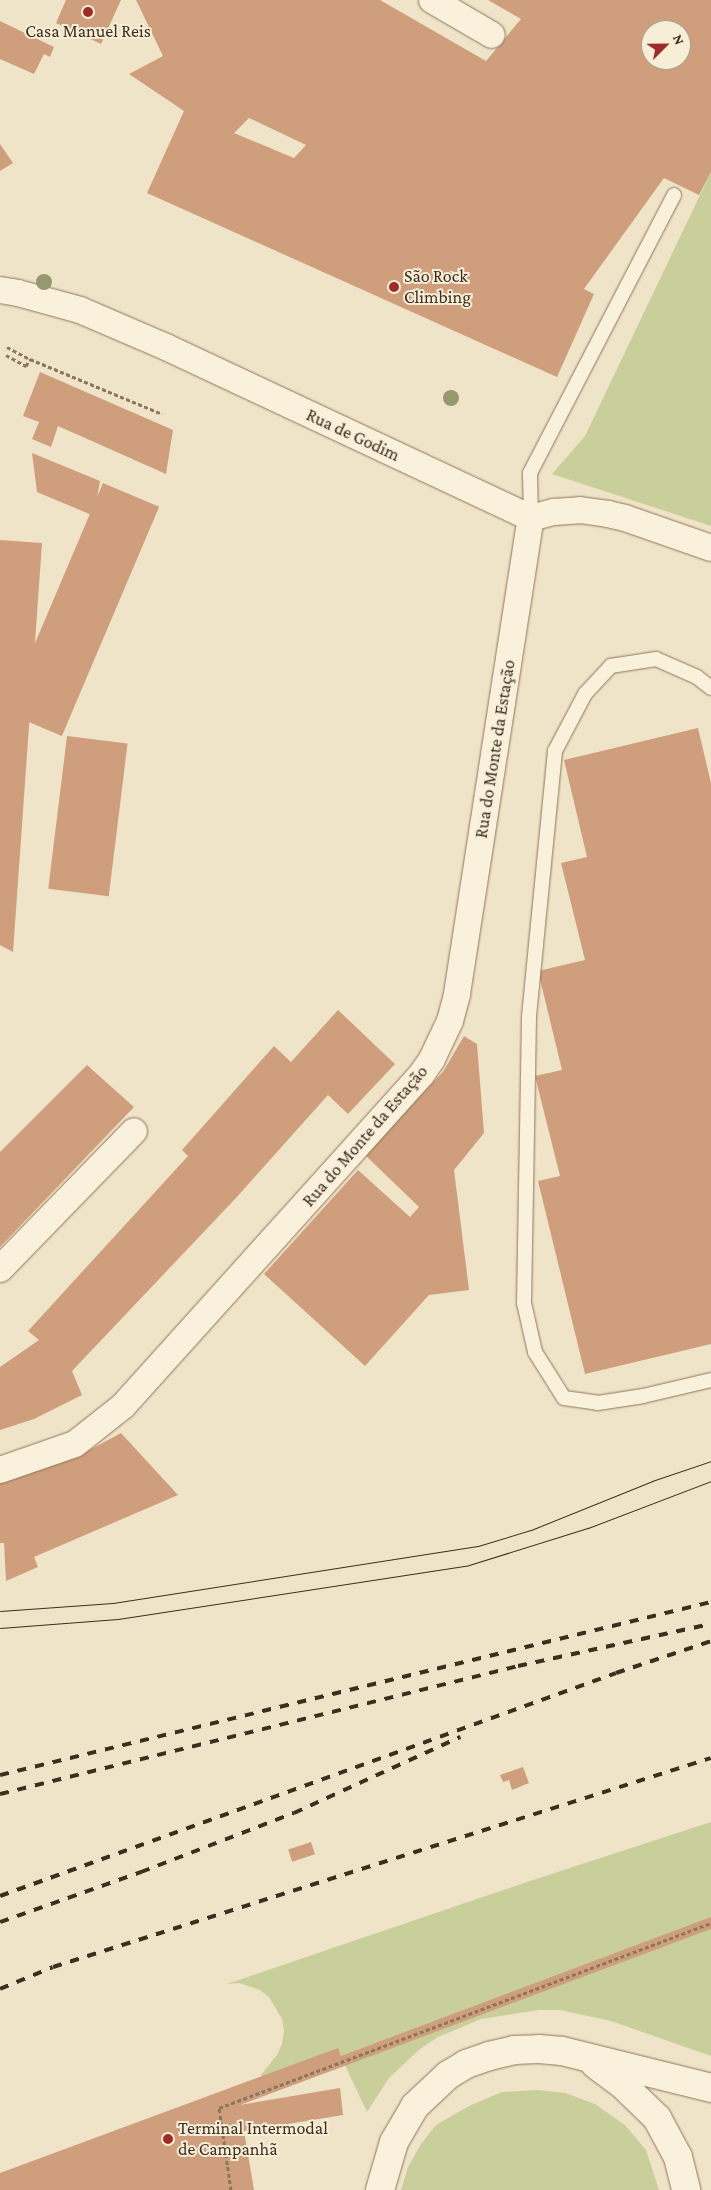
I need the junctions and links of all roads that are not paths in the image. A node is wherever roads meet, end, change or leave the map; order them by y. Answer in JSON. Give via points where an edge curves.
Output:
{"nodes":[{"id":1,"x":432,"y":0,"type":"edge"},
{"id":2,"x":492,"y":35,"type":"dead end"},
{"id":3,"x":674,"y":195,"type":"dead end"},
{"id":4,"x":0,"y":290,"type":"edge"},
{"id":5,"x":530,"y":518,"type":"junction"},
{"id":6,"x":711,"y":548,"type":"edge"},
{"id":7,"x":711,"y":688,"type":"edge"},
{"id":8,"x":134,"y":1132,"type":"dead end"},
{"id":9,"x":0,"y":1269,"type":"edge"},
{"id":10,"x":711,"y":1380,"type":"edge"},
{"id":11,"x":0,"y":1470,"type":"edge"},
{"id":12,"x":586,"y":2057,"type":"junction"},
{"id":13,"x":711,"y":2088,"type":"edge"},
{"id":14,"x":380,"y":2190,"type":"edge"},
{"id":15,"x":686,"y":2190,"type":"edge"}],
"edges":[{"from":1,"to":2,"type":"street"},
{"from":3,"to":5,"type":"lane","via":[[530,473]]},
{"from":4,"to":5,"type":"street","name":"Rua de Godim","via":[[80,310]]},
{"from":5,"to":6,"type":"street","via":[[580,510],[608,514]]},
{"from":5,"to":11,"type":"street","name":"Rua do Monte da Estação","via":[[457,994],[450,1021],[432,1059],[123,1406],[75,1444]]},
{"from":7,"to":10,"type":"lane","via":[[697,676],[656,659],[612,666],[585,694],[556,751],[529,1017],[524,1303],[535,1352],[564,1398],[598,1403]]},
{"from":8,"to":9,"type":"street"},
{"from":12,"to":13,"type":"street"},
{"from":12,"to":14,"type":"street","via":[[539,2048],[514,2050],[466,2064],[415,2106],[391,2149]]},
{"from":12,"to":15,"type":"street","via":[[625,2087],[657,2118],[678,2157]]}]}
